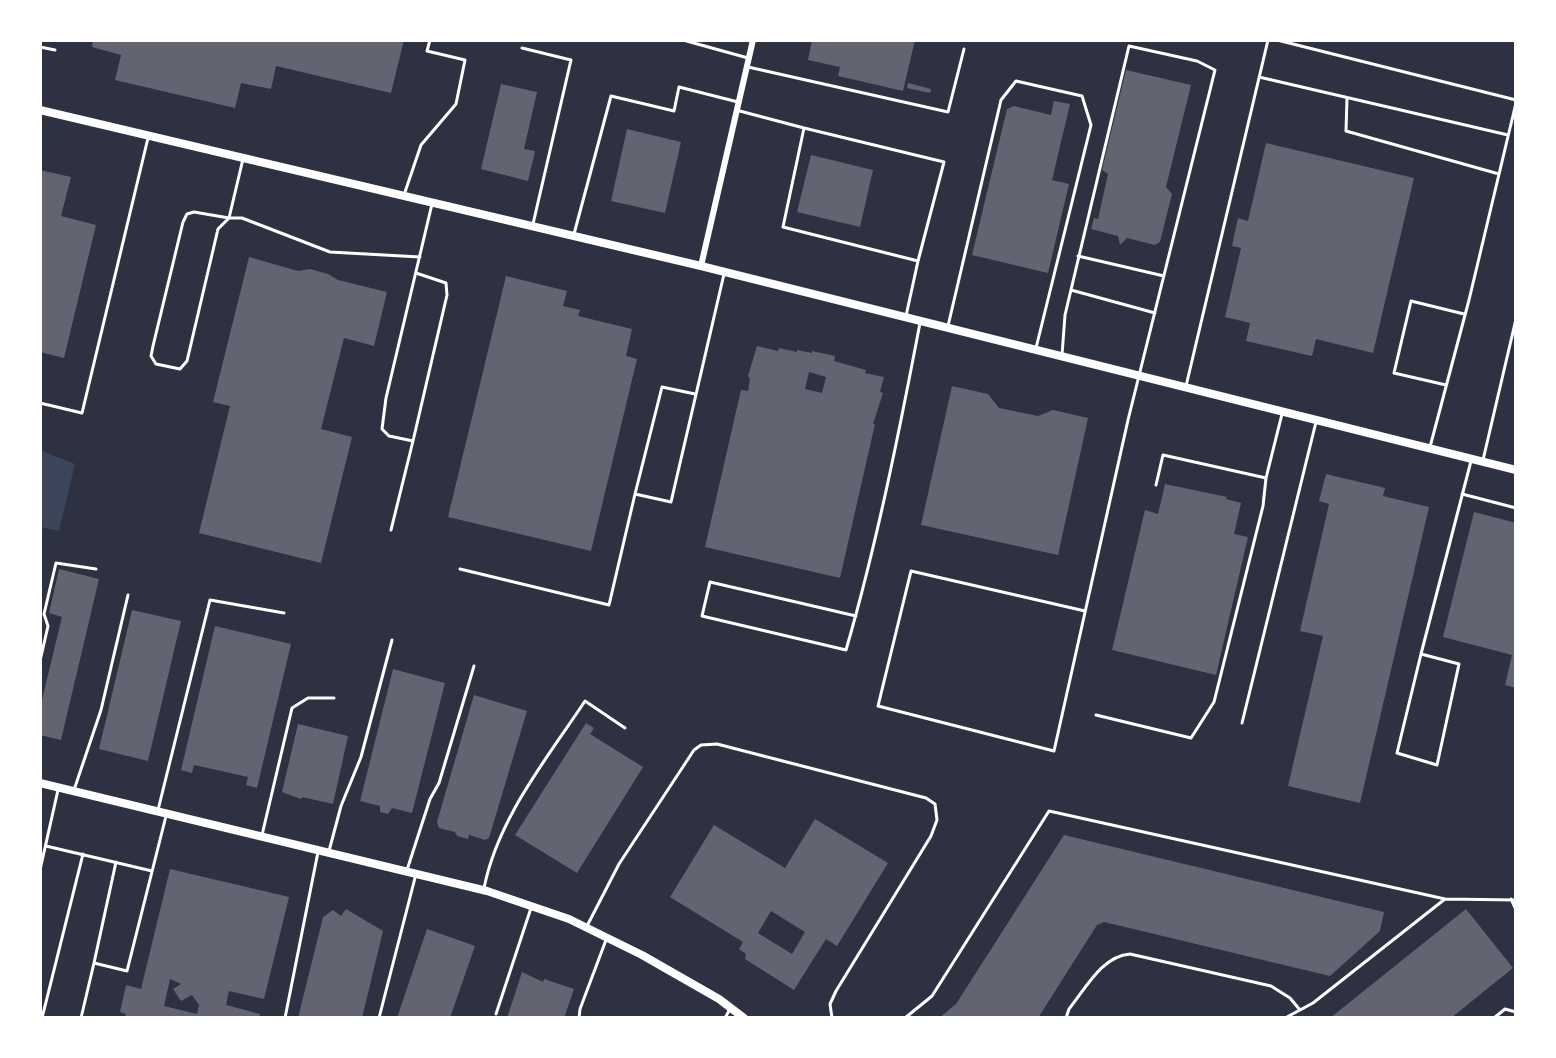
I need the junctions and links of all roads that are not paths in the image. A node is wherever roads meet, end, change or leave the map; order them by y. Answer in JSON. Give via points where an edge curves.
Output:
{"nodes":[{"id":1,"x":430,"y":40,"type":"edge"},
{"id":2,"x":683,"y":40,"type":"edge"},
{"id":3,"x":753,"y":40,"type":"edge"},
{"id":4,"x":1268,"y":40,"type":"edge"},
{"id":5,"x":1277,"y":40,"type":"edge"},
{"id":6,"x":40,"y":47,"type":"edge"},
{"id":7,"x":522,"y":48,"type":"dead end"},
{"id":8,"x":964,"y":49,"type":"dead end"},
{"id":9,"x":55,"y":50,"type":"dead end"},
{"id":10,"x":748,"y":58,"type":"junction"},
{"id":11,"x":746,"y":67,"type":"junction"},
{"id":12,"x":1259,"y":77,"type":"junction"},
{"id":13,"x":1347,"y":98,"type":"junction"},
{"id":14,"x":738,"y":102,"type":"junction"},
{"id":15,"x":1515,"y":102,"type":"edge"},
{"id":16,"x":40,"y":110,"type":"edge"},
{"id":17,"x":736,"y":110,"type":"junction"},
{"id":18,"x":804,"y":128,"type":"junction"},
{"id":19,"x":149,"y":135,"type":"junction"},
{"id":20,"x":1508,"y":135,"type":"junction"},
{"id":21,"x":243,"y":158,"type":"junction"},
{"id":22,"x":1499,"y":174,"type":"junction"},
{"id":23,"x":404,"y":196,"type":"junction"},
{"id":24,"x":432,"y":202,"type":"junction"},
{"id":25,"x":229,"y":218,"type":"junction"},
{"id":26,"x":533,"y":226,"type":"junction"},
{"id":27,"x":573,"y":236,"type":"junction"},
{"id":28,"x":420,"y":256,"type":"junction"},
{"id":29,"x":1078,"y":256,"type":"junction"},
{"id":30,"x":918,"y":261,"type":"junction"},
{"id":31,"x":701,"y":266,"type":"junction"},
{"id":32,"x":724,"y":272,"type":"junction"},
{"id":33,"x":416,"y":273,"type":"junction"},
{"id":34,"x":1164,"y":276,"type":"junction"},
{"id":35,"x":1071,"y":290,"type":"junction"},
{"id":36,"x":1155,"y":313,"type":"junction"},
{"id":37,"x":1465,"y":314,"type":"junction"},
{"id":38,"x":905,"y":317,"type":"junction"},
{"id":39,"x":1515,"y":319,"type":"edge"},
{"id":40,"x":921,"y":321,"type":"junction"},
{"id":41,"x":948,"y":328,"type":"junction"},
{"id":42,"x":1513,"y":340,"type":"edge"},
{"id":43,"x":1036,"y":350,"type":"junction"},
{"id":44,"x":1062,"y":357,"type":"junction"},
{"id":45,"x":1141,"y":376,"type":"junction"},
{"id":46,"x":1446,"y":385,"type":"junction"},
{"id":47,"x":1186,"y":388,"type":"junction"},
{"id":48,"x":696,"y":395,"type":"junction"},
{"id":49,"x":40,"y":403,"type":"edge"},
{"id":50,"x":1282,"y":412,"type":"junction"},
{"id":51,"x":1317,"y":421,"type":"junction"},
{"id":52,"x":412,"y":441,"type":"junction"},
{"id":53,"x":1429,"y":449,"type":"junction"},
{"id":54,"x":1471,"y":459,"type":"junction"},
{"id":55,"x":1483,"y":462,"type":"junction"},
{"id":56,"x":1515,"y":470,"type":"edge"},
{"id":57,"x":1266,"y":478,"type":"junction"},
{"id":58,"x":1156,"y":485,"type":"dead end"},
{"id":59,"x":635,"y":494,"type":"junction"},
{"id":60,"x":1462,"y":494,"type":"junction"},
{"id":61,"x":1515,"y":508,"type":"edge"},
{"id":62,"x":391,"y":530,"type":"dead end"},
{"id":63,"x":460,"y":568,"type":"dead end"},
{"id":64,"x":96,"y":569,"type":"dead end"},
{"id":65,"x":128,"y":594,"type":"dead end"},
{"id":66,"x":1085,"y":611,"type":"junction"},
{"id":67,"x":284,"y":613,"type":"dead end"},
{"id":68,"x":856,"y":616,"type":"junction"},
{"id":69,"x":392,"y":640,"type":"dead end"},
{"id":70,"x":1421,"y":654,"type":"junction"},
{"id":71,"x":40,"y":661,"type":"edge"},
{"id":72,"x":474,"y":666,"type":"dead end"},
{"id":73,"x":334,"y":698,"type":"dead end"},
{"id":74,"x":1096,"y":715,"type":"dead end"},
{"id":75,"x":1242,"y":723,"type":"dead end"},
{"id":76,"x":625,"y":728,"type":"dead end"},
{"id":77,"x":40,"y":783,"type":"edge"},
{"id":78,"x":58,"y":788,"type":"junction"},
{"id":79,"x":74,"y":792,"type":"junction"},
{"id":80,"x":162,"y":813,"type":"junction"},
{"id":81,"x":262,"y":837,"type":"junction"},
{"id":82,"x":46,"y":846,"type":"junction"},
{"id":83,"x":318,"y":850,"type":"junction"},
{"id":84,"x":328,"y":853,"type":"junction"},
{"id":85,"x":83,"y":854,"type":"junction"},
{"id":86,"x":117,"y":862,"type":"junction"},
{"id":87,"x":40,"y":870,"type":"edge"},
{"id":88,"x":152,"y":871,"type":"junction"},
{"id":89,"x":411,"y":872,"type":"junction"},
{"id":90,"x":484,"y":890,"type":"junction"},
{"id":91,"x":1445,"y":899,"type":"junction"},
{"id":92,"x":1513,"y":899,"type":"edge"},
{"id":93,"x":531,"y":906,"type":"junction"},
{"id":94,"x":1515,"y":910,"type":"edge"},
{"id":95,"x":586,"y":928,"type":"junction"},
{"id":96,"x":607,"y":938,"type":"junction"},
{"id":97,"x":94,"y":963,"type":"junction"},
{"id":98,"x":731,"y":1008,"type":"junction"},
{"id":99,"x":1300,"y":1010,"type":"junction"},
{"id":100,"x":1515,"y":1012,"type":"edge"},
{"id":101,"x":496,"y":1014,"type":"dead end"},
{"id":102,"x":42,"y":1017,"type":"edge"},
{"id":103,"x":81,"y":1017,"type":"edge"},
{"id":104,"x":285,"y":1017,"type":"edge"},
{"id":105,"x":379,"y":1017,"type":"edge"},
{"id":106,"x":579,"y":1017,"type":"edge"},
{"id":107,"x":725,"y":1017,"type":"edge"},
{"id":108,"x":744,"y":1017,"type":"edge"},
{"id":109,"x":832,"y":1017,"type":"edge"},
{"id":110,"x":905,"y":1017,"type":"edge"},
{"id":111,"x":1066,"y":1017,"type":"edge"},
{"id":112,"x":1285,"y":1017,"type":"edge"},
{"id":113,"x":1494,"y":1017,"type":"edge"}],
"edges":[{"from":1,"to":23,"type":"lane","via":[[427,51],[465,60],[463,81],[456,104],[421,145]]},
{"from":2,"to":10,"type":"lane"},
{"from":3,"to":10,"type":"street"},
{"from":4,"to":12,"type":"lane"},
{"from":5,"to":15,"type":"lane"},
{"from":6,"to":9,"type":"lane"},
{"from":7,"to":26,"type":"lane","via":[[571,60]]},
{"from":8,"to":11,"type":"lane","via":[[948,112]]},
{"from":10,"to":11,"type":"street"},
{"from":11,"to":14,"type":"street"},
{"from":12,"to":13,"type":"lane"},
{"from":12,"to":47,"type":"lane"},
{"from":13,"to":20,"type":"lane"},
{"from":13,"to":22,"type":"lane","via":[[1346,131]]},
{"from":14,"to":17,"type":"street"},
{"from":14,"to":27,"type":"lane","via":[[679,87],[674,111],[611,96]]},
{"from":15,"to":20,"type":"lane"},
{"from":16,"to":19,"type":"street"},
{"from":17,"to":18,"type":"lane"},
{"from":17,"to":31,"type":"street"},
{"from":18,"to":30,"type":"lane","via":[[783,227]]},
{"from":18,"to":30,"type":"lane","via":[[944,162]]},
{"from":19,"to":21,"type":"street"},
{"from":19,"to":49,"type":"lane","via":[[82,413]]},
{"from":20,"to":22,"type":"lane"},
{"from":21,"to":23,"type":"street"},
{"from":21,"to":25,"type":"lane"},
{"from":22,"to":37,"type":"lane"},
{"from":23,"to":24,"type":"street"},
{"from":24,"to":26,"type":"street"},
{"from":24,"to":28,"type":"lane"},
{"from":25,"to":25,"type":"lane","via":[[218,229],[187,361],[180,369],[156,364],[151,356],[153,346],[187,214]]},
{"from":25,"to":28,"type":"lane","via":[[242,218],[330,252]]},
{"from":26,"to":27,"type":"street"},
{"from":27,"to":31,"type":"street"},
{"from":28,"to":33,"type":"lane"},
{"from":29,"to":34,"type":"lane"},
{"from":29,"to":34,"type":"lane","via":[[1129,46],[1197,61],[1215,70]]},
{"from":29,"to":35,"type":"lane"},
{"from":30,"to":38,"type":"lane"},
{"from":31,"to":32,"type":"street"},
{"from":32,"to":38,"type":"street"},
{"from":32,"to":48,"type":"lane"},
{"from":33,"to":52,"type":"lane","via":[[382,429],[388,435]]},
{"from":33,"to":52,"type":"lane","via":[[446,283],[447,295]]},
{"from":34,"to":36,"type":"lane"},
{"from":35,"to":36,"type":"lane"},
{"from":35,"to":44,"type":"lane"},
{"from":36,"to":45,"type":"lane"},
{"from":37,"to":46,"type":"lane"},
{"from":37,"to":46,"type":"lane","via":[[1411,302],[1394,373]]},
{"from":38,"to":40,"type":"street"},
{"from":39,"to":42,"type":"lane"},
{"from":40,"to":41,"type":"street"},
{"from":40,"to":68,"type":"lane","via":[[898,440]]},
{"from":41,"to":43,"type":"street"},
{"from":41,"to":43,"type":"lane","via":[[1001,100],[1016,81],[1082,96],[1090,125]]},
{"from":42,"to":55,"type":"lane"},
{"from":43,"to":44,"type":"street"},
{"from":44,"to":45,"type":"street"},
{"from":45,"to":47,"type":"street"},
{"from":45,"to":66,"type":"lane"},
{"from":46,"to":53,"type":"lane"},
{"from":47,"to":50,"type":"street"},
{"from":48,"to":59,"type":"lane","via":[[662,387]]},
{"from":48,"to":59,"type":"lane","via":[[671,502]]},
{"from":50,"to":51,"type":"street"},
{"from":50,"to":57,"type":"lane"},
{"from":51,"to":53,"type":"street"},
{"from":51,"to":75,"type":"lane"},
{"from":52,"to":62,"type":"lane"},
{"from":53,"to":54,"type":"street"},
{"from":54,"to":55,"type":"street"},
{"from":54,"to":60,"type":"lane"},
{"from":55,"to":56,"type":"street"},
{"from":57,"to":58,"type":"lane","via":[[1163,455]]},
{"from":57,"to":74,"type":"lane","via":[[1263,506],[1214,702],[1191,738]]},
{"from":59,"to":63,"type":"lane","via":[[609,605]]},
{"from":60,"to":61,"type":"lane"},
{"from":60,"to":70,"type":"lane"},
{"from":64,"to":71,"type":"lane","via":[[56,563],[44,614],[48,626]]},
{"from":65,"to":79,"type":"lane","via":[[100,710]]},
{"from":66,"to":66,"type":"lane","via":[[1054,751],[878,706],[911,571]]},
{"from":67,"to":80,"type":"lane","via":[[210,600]]},
{"from":68,"to":68,"type":"lane","via":[[846,650],[702,616],[710,582]]},
{"from":69,"to":84,"type":"lane","via":[[361,757]]},
{"from":70,"to":70,"type":"lane","via":[[1459,664],[1437,765],[1397,753]]},
{"from":72,"to":89,"type":"lane","via":[[439,783],[424,814]]},
{"from":73,"to":81,"type":"lane","via":[[308,698],[292,708]]},
{"from":76,"to":90,"type":"lane","via":[[585,701],[502,832],[489,863]]},
{"from":77,"to":78,"type":"street"},
{"from":78,"to":79,"type":"street"},
{"from":78,"to":82,"type":"lane"},
{"from":79,"to":80,"type":"street"},
{"from":80,"to":81,"type":"street"},
{"from":80,"to":88,"type":"lane"},
{"from":81,"to":83,"type":"street"},
{"from":82,"to":85,"type":"lane"},
{"from":82,"to":87,"type":"lane"},
{"from":83,"to":84,"type":"street"},
{"from":83,"to":104,"type":"lane"},
{"from":84,"to":89,"type":"street"},
{"from":85,"to":86,"type":"lane"},
{"from":85,"to":102,"type":"lane"},
{"from":86,"to":88,"type":"lane"},
{"from":86,"to":97,"type":"lane"},
{"from":88,"to":97,"type":"lane","via":[[128,971]]},
{"from":89,"to":90,"type":"street"},
{"from":89,"to":105,"type":"lane"},
{"from":90,"to":93,"type":"street"},
{"from":91,"to":92,"type":"lane"},
{"from":91,"to":99,"type":"lane"},
{"from":91,"to":110,"type":"lane","via":[[1049,811],[932,996]]},
{"from":92,"to":94,"type":"lane"},
{"from":93,"to":95,"type":"street"},
{"from":93,"to":101,"type":"lane"},
{"from":95,"to":96,"type":"street"},
{"from":95,"to":109,"type":"lane","via":[[619,864],[694,750],[701,746],[717,744],[926,798],[934,804],[938,820],[836,991],[830,1004]]},
{"from":96,"to":98,"type":"street"},
{"from":96,"to":106,"type":"lane"},
{"from":97,"to":103,"type":"lane"},
{"from":98,"to":107,"type":"lane"},
{"from":98,"to":108,"type":"street"},
{"from":99,"to":111,"type":"lane","via":[[1271,986],[1130,954],[1106,963]]},
{"from":99,"to":112,"type":"lane"},
{"from":100,"to":113,"type":"lane","via":[[1505,1009]]}]}
